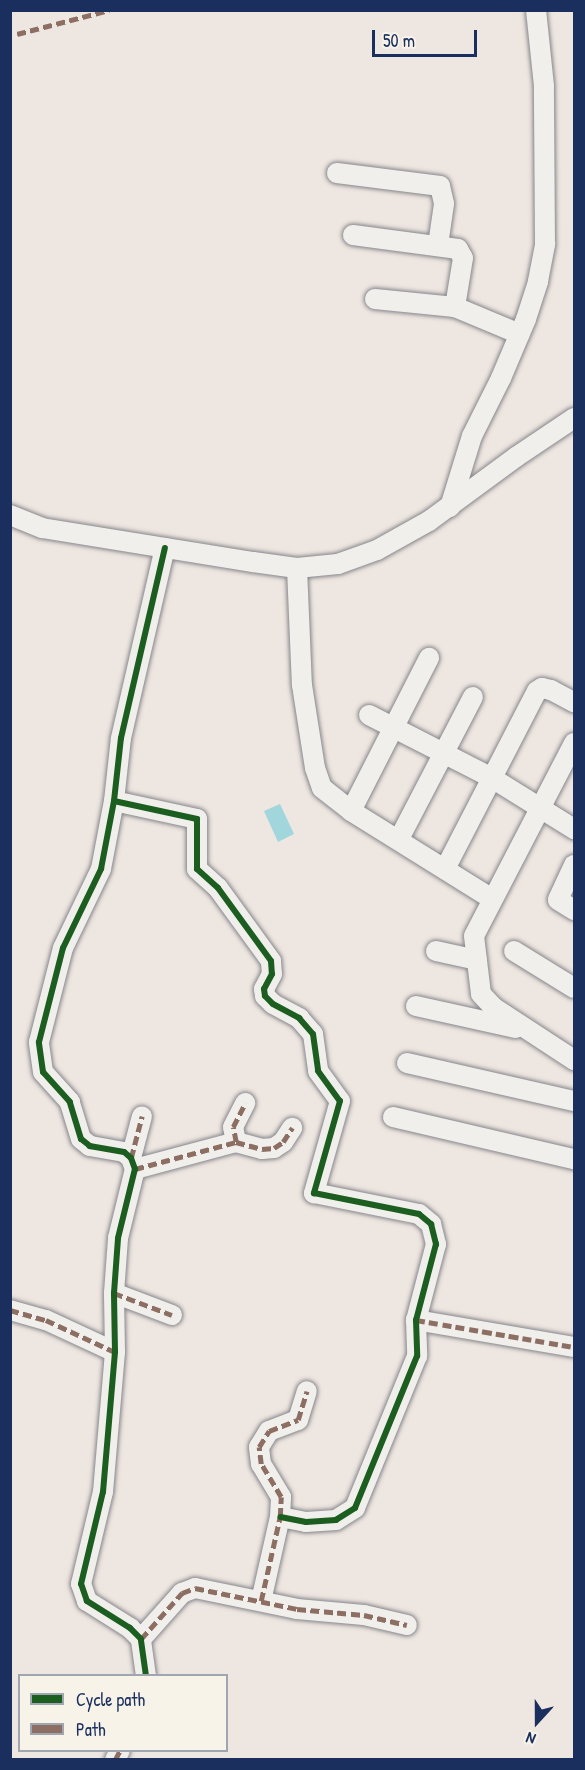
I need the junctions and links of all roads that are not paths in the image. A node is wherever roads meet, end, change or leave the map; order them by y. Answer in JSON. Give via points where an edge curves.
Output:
{"nodes":[{"id":1,"x":536,"y":10,"type":"edge"},
{"id":2,"x":338,"y":173,"type":"dead end"},
{"id":3,"x":353,"y":235,"type":"dead end"},
{"id":4,"x":438,"y":245,"type":"junction"},
{"id":5,"x":375,"y":299,"type":"dead end"},
{"id":6,"x":455,"y":307,"type":"junction"},
{"id":7,"x":520,"y":334,"type":"junction"},
{"id":8,"x":574,"y":418,"type":"edge"},
{"id":9,"x":450,"y":507,"type":"junction"},
{"id":10,"x":10,"y":515,"type":"edge"},
{"id":11,"x":165,"y":548,"type":"junction"},
{"id":12,"x":297,"y":568,"type":"junction"},
{"id":13,"x":429,"y":658,"type":"dead end"},
{"id":14,"x":473,"y":697,"type":"dead end"},
{"id":15,"x":574,"y":702,"type":"edge"},
{"id":16,"x":369,"y":715,"type":"dead end"},
{"id":17,"x":394,"y":728,"type":"junction"},
{"id":18,"x":574,"y":743,"type":"edge"},
{"id":19,"x":444,"y":753,"type":"junction"},
{"id":20,"x":492,"y":778,"type":"junction"},
{"id":21,"x":114,"y":801,"type":"junction"},
{"id":22,"x":541,"y":807,"type":"junction"},
{"id":23,"x":351,"y":811,"type":"junction"},
{"id":24,"x":574,"y":829,"type":"edge"},
{"id":25,"x":399,"y":839,"type":"junction"},
{"id":26,"x":574,"y":865,"type":"edge"},
{"id":27,"x":445,"y":869,"type":"junction"},
{"id":28,"x":492,"y":898,"type":"junction"},
{"id":29,"x":574,"y":910,"type":"edge"},
{"id":30,"x":436,"y":951,"type":"dead end"},
{"id":31,"x":514,"y":951,"type":"dead end"},
{"id":32,"x":477,"y":960,"type":"junction"},
{"id":33,"x":574,"y":988,"type":"edge"},
{"id":34,"x":416,"y":1006,"type":"dead end"},
{"id":35,"x":529,"y":1030,"type":"junction"},
{"id":36,"x":574,"y":1060,"type":"edge"},
{"id":37,"x":407,"y":1063,"type":"dead end"},
{"id":38,"x":574,"y":1101,"type":"edge"},
{"id":39,"x":245,"y":1103,"type":"dead end"},
{"id":40,"x":142,"y":1116,"type":"dead end"},
{"id":41,"x":393,"y":1117,"type":"dead end"},
{"id":42,"x":292,"y":1128,"type":"dead end"},
{"id":43,"x":236,"y":1142,"type":"junction"},
{"id":44,"x":574,"y":1159,"type":"edge"},
{"id":45,"x":133,"y":1163,"type":"junction"},
{"id":46,"x":114,"y":1293,"type":"junction"},
{"id":47,"x":10,"y":1310,"type":"edge"},
{"id":48,"x":172,"y":1315,"type":"dead end"},
{"id":49,"x":416,"y":1320,"type":"junction"},
{"id":50,"x":574,"y":1347,"type":"edge"},
{"id":51,"x":116,"y":1352,"type":"junction"},
{"id":52,"x":307,"y":1391,"type":"dead end"},
{"id":53,"x":280,"y":1517,"type":"junction"},
{"id":54,"x":261,"y":1601,"type":"junction"},
{"id":55,"x":407,"y":1625,"type":"dead end"},
{"id":56,"x":141,"y":1639,"type":"junction"},
{"id":57,"x":146,"y":1674,"type":"edge"}],
"edges":[{"from":1,"to":7,"type":"street","via":[[544,86],[545,244],[538,281]]},
{"from":2,"to":4,"type":"street","via":[[440,186],[444,204]]},
{"from":3,"to":4,"type":"street"},
{"from":4,"to":6,"type":"street","via":[[458,249],[462,254]]},
{"from":5,"to":6,"type":"street"},
{"from":6,"to":7,"type":"street"},
{"from":7,"to":9,"type":"street","via":[[472,436]]},
{"from":8,"to":9,"type":"street"},
{"from":9,"to":12,"type":"street","via":[[429,522],[357,558]]},
{"from":10,"to":11,"type":"street","via":[[42,528]]},
{"from":11,"to":12,"type":"street"},
{"from":11,"to":21,"type":"street","via":[[122,738]]},
{"from":12,"to":23,"type":"street","via":[[302,685],[315,768],[322,788]]},
{"from":13,"to":17,"type":"street"},
{"from":14,"to":19,"type":"street"},
{"from":15,"to":20,"type":"street","via":[[551,690],[537,691]]},
{"from":16,"to":17,"type":"street"},
{"from":17,"to":19,"type":"street"},
{"from":17,"to":23,"type":"street"},
{"from":18,"to":22,"type":"street"},
{"from":19,"to":20,"type":"street"},
{"from":19,"to":25,"type":"street"},
{"from":20,"to":22,"type":"street"},
{"from":20,"to":27,"type":"street"},
{"from":21,"to":45,"type":"street","via":[[101,868],[63,948],[39,1042],[43,1072],[70,1102],[84,1143],[113,1148]]},
{"from":21,"to":49,"type":"street","via":[[196,819],[196,869],[218,888],[271,961],[272,974],[264,989],[265,996],[299,1018],[314,1034],[318,1071],[339,1101],[314,1194],[419,1214],[431,1224],[435,1244]]},
{"from":22,"to":24,"type":"street"},
{"from":22,"to":28,"type":"street"},
{"from":23,"to":25,"type":"street"},
{"from":25,"to":27,"type":"street"},
{"from":26,"to":29,"type":"street","via":[[558,900]]},
{"from":27,"to":28,"type":"street"},
{"from":28,"to":32,"type":"street","via":[[474,936]]},
{"from":30,"to":32,"type":"street"},
{"from":31,"to":33,"type":"street"},
{"from":32,"to":35,"type":"street","via":[[481,994],[493,1007]]},
{"from":34,"to":35,"type":"street"},
{"from":35,"to":36,"type":"street"},
{"from":37,"to":38,"type":"street"},
{"from":39,"to":43,"type":"street","via":[[233,1127]]},
{"from":40,"to":45,"type":"street"},
{"from":41,"to":44,"type":"street"},
{"from":42,"to":43,"type":"street","via":[[274,1148]]},
{"from":43,"to":45,"type":"street"},
{"from":45,"to":46,"type":"street","via":[[118,1238]]},
{"from":46,"to":48,"type":"street"},
{"from":46,"to":51,"type":"street"},
{"from":47,"to":51,"type":"street","via":[[54,1323]]},
{"from":49,"to":50,"type":"street"},
{"from":49,"to":53,"type":"street","via":[[417,1356],[355,1508],[336,1520],[306,1522]]},
{"from":51,"to":56,"type":"street","via":[[103,1492],[81,1584],[87,1601]]},
{"from":52,"to":53,"type":"street","via":[[298,1420],[269,1431],[259,1447],[261,1464],[281,1497]]},
{"from":53,"to":54,"type":"street"},
{"from":54,"to":55,"type":"street","via":[[297,1610],[364,1615]]},
{"from":54,"to":56,"type":"street","via":[[202,1588],[188,1590]]},
{"from":56,"to":57,"type":"street"}]}
